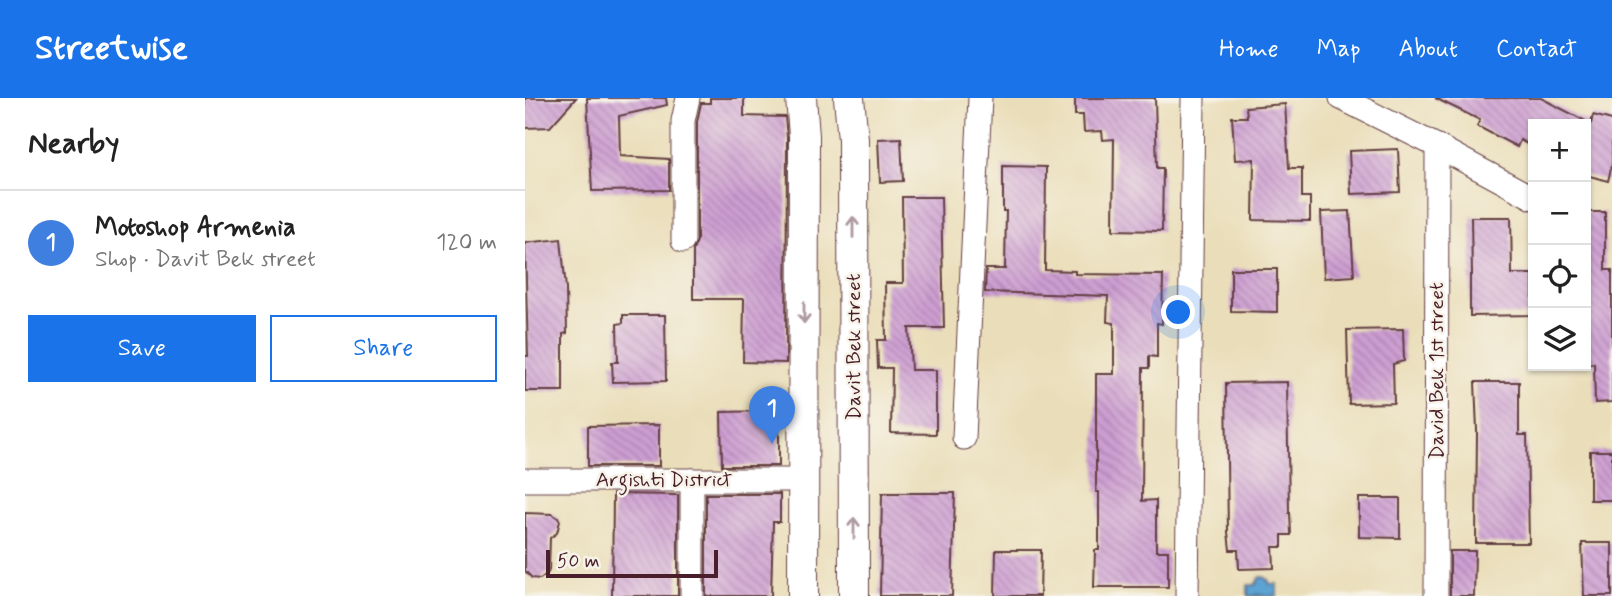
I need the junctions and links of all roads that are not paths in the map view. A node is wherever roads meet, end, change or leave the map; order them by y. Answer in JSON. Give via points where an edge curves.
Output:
{"nodes":[{"id":1,"x":688,"y":98,"type":"edge"},
{"id":2,"x":800,"y":98,"type":"edge"},
{"id":3,"x":849,"y":98,"type":"edge"},
{"id":4,"x":980,"y":98,"type":"edge"},
{"id":5,"x":1193,"y":98,"type":"edge"},
{"id":6,"x":1341,"y":98,"type":"edge"},
{"id":7,"x":1437,"y":146,"type":"junction"},
{"id":8,"x":1528,"y":195,"type":"edge"},
{"id":9,"x":683,"y":241,"type":"dead end"},
{"id":10,"x":964,"y":438,"type":"dead end"},
{"id":11,"x":525,"y":480,"type":"edge"},
{"id":12,"x":692,"y":480,"type":"junction"},
{"id":13,"x":803,"y":480,"type":"junction"},
{"id":14,"x":692,"y":596,"type":"edge"},
{"id":15,"x":803,"y":596,"type":"edge"},
{"id":16,"x":854,"y":596,"type":"edge"},
{"id":17,"x":1187,"y":596,"type":"edge"},
{"id":18,"x":1436,"y":596,"type":"edge"}],
"edges":[{"from":1,"to":9,"type":"street","via":[[683,121]]},
{"from":2,"to":13,"type":"main road","one_way":true,"via":[[804,136]]},
{"from":16,"to":3,"type":"main road","name":"Davit Bek street","one_way":true,"via":[[853,139]]},
{"from":4,"to":10,"type":"street"},
{"from":5,"to":17,"type":"street"},
{"from":6,"to":7,"type":"street"},
{"from":7,"to":8,"type":"street"},
{"from":7,"to":18,"type":"street","name":"David Bek 1st street"},
{"from":11,"to":12,"type":"street","name":"Argishti District"},
{"from":12,"to":13,"type":"street","name":"Argishti District"},
{"from":12,"to":14,"type":"street"},
{"from":13,"to":15,"type":"main road"}]}
